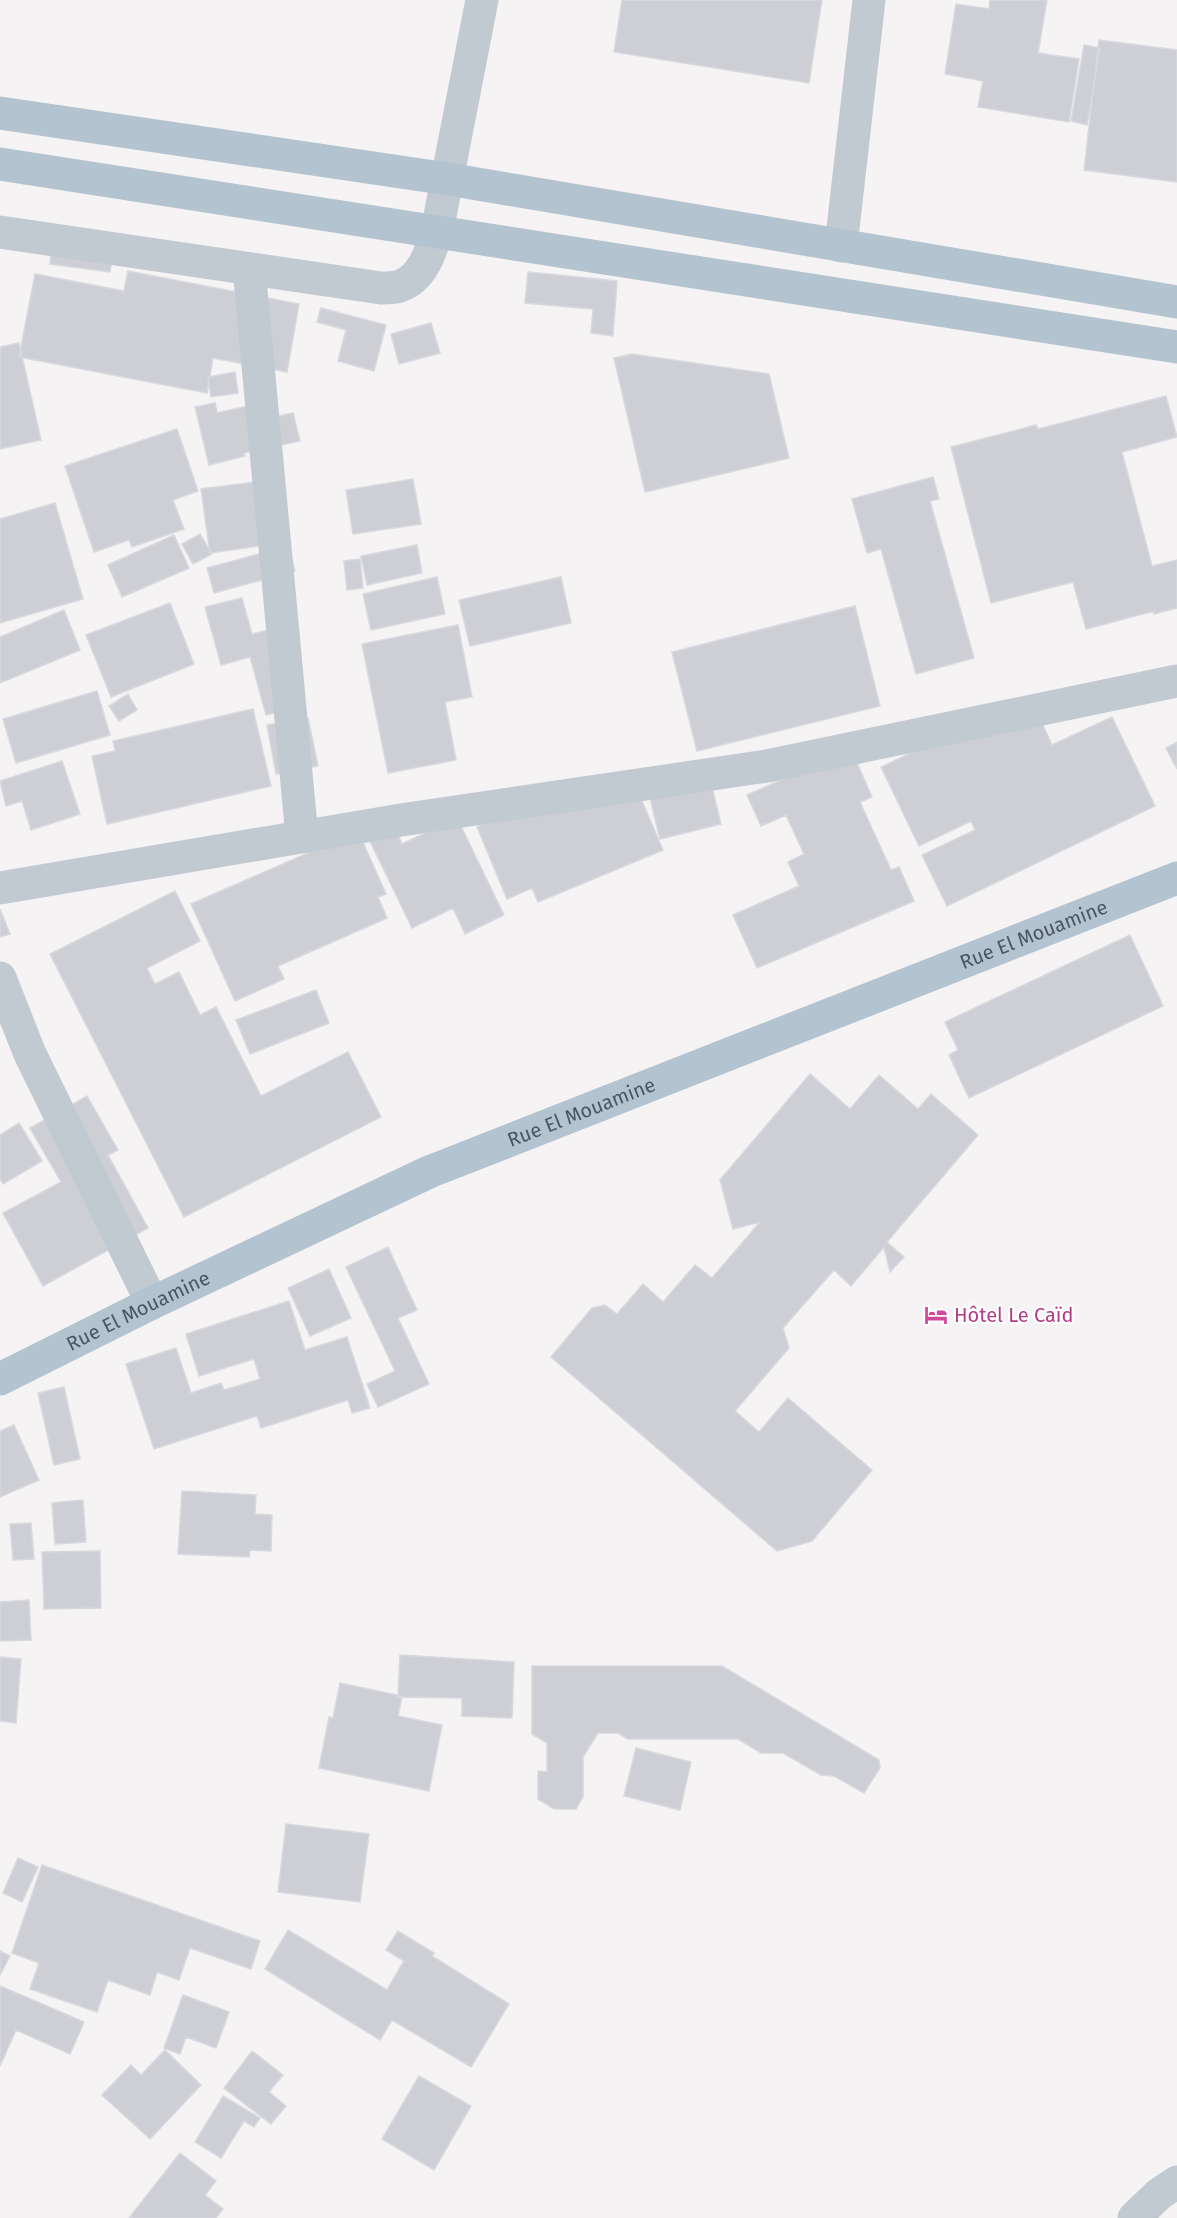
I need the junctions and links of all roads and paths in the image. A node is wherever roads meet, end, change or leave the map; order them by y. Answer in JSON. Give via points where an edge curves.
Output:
{"nodes":[{"id":1,"x":482,"y":0,"type":"edge"},
{"id":2,"x":869,"y":0,"type":"edge"},
{"id":3,"x":0,"y":113,"type":"edge"},
{"id":4,"x":0,"y":164,"type":"edge"},
{"id":5,"x":448,"y":179,"type":"junction"},
{"id":6,"x":437,"y":231,"type":"junction"},
{"id":7,"x":0,"y":232,"type":"edge"},
{"id":8,"x":842,"y":246,"type":"junction"},
{"id":9,"x":249,"y":269,"type":"junction"},
{"id":10,"x":1177,"y":302,"type":"edge"},
{"id":11,"x":1177,"y":347,"type":"edge"},
{"id":12,"x":1177,"y":681,"type":"edge"},
{"id":13,"x":302,"y":837,"type":"junction"},
{"id":14,"x":1177,"y":878,"type":"edge"},
{"id":15,"x":0,"y":888,"type":"edge"},
{"id":16,"x":0,"y":978,"type":"edge"},
{"id":17,"x":152,"y":1303,"type":"junction"},
{"id":18,"x":0,"y":1379,"type":"edge"},
{"id":19,"x":1177,"y":2182,"type":"edge"},
{"id":20,"x":1134,"y":2218,"type":"edge"}],
"edges":[{"from":1,"to":5,"type":"street"},
{"from":2,"to":8,"type":"street"},
{"from":3,"to":5,"type":"main road"},
{"from":4,"to":6,"type":"main road"},
{"from":5,"to":6,"type":"street"},
{"from":5,"to":8,"type":"main road"},
{"from":6,"to":9,"type":"street","via":[[429,258],[399,287],[381,288]]},
{"from":6,"to":11,"type":"main road"},
{"from":7,"to":9,"type":"street"},
{"from":8,"to":10,"type":"main road"},
{"from":9,"to":13,"type":"street"},
{"from":12,"to":13,"type":"street","via":[[767,766]]},
{"from":13,"to":15,"type":"street"},
{"from":14,"to":17,"type":"main road","name":"Rue El Mouamine","via":[[429,1172]]},
{"from":16,"to":17,"type":"street","via":[[30,1054]]},
{"from":17,"to":18,"type":"main road","name":"Rue El Mouamine"},
{"from":19,"to":20,"type":"street"}]}
